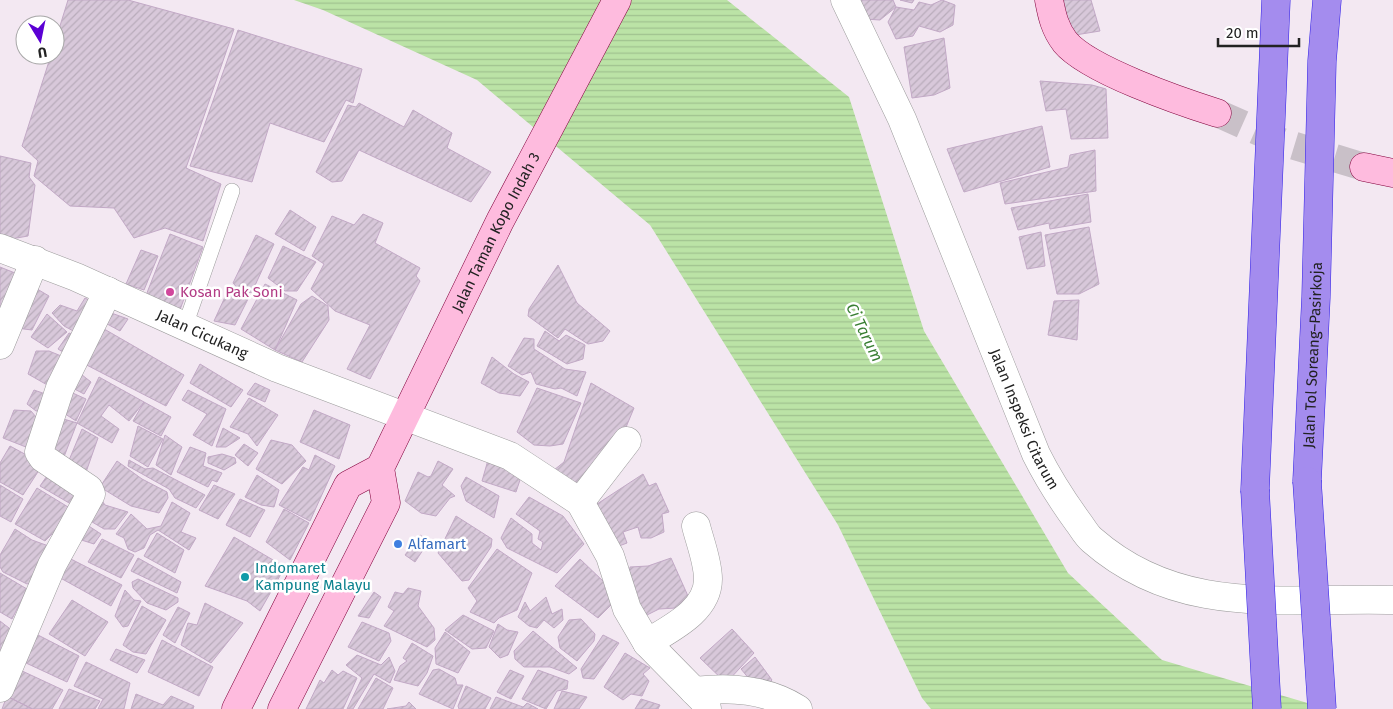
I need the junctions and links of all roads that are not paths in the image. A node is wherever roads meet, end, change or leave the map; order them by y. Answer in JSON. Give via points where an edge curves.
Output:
{"nodes":[{"id":1,"x":617,"y":0,"type":"edge"},
{"id":2,"x":845,"y":0,"type":"edge"},
{"id":3,"x":1049,"y":0,"type":"edge"},
{"id":4,"x":1276,"y":0,"type":"edge"},
{"id":5,"x":1327,"y":0,"type":"edge"},
{"id":6,"x":1217,"y":113,"type":"tunnel mouth"},
{"id":7,"x":1364,"y":167,"type":"tunnel mouth"},
{"id":8,"x":1393,"y":173,"type":"edge"},
{"id":9,"x":232,"y":191,"type":"dead end"},
{"id":10,"x":0,"y":248,"type":"edge"},
{"id":11,"x":34,"y":260,"type":"junction"},
{"id":12,"x":108,"y":291,"type":"junction"},
{"id":13,"x":185,"y":326,"type":"junction"},
{"id":14,"x":0,"y":345,"type":"edge"},
{"id":15,"x":405,"y":416,"type":"junction"},
{"id":16,"x":626,"y":440,"type":"dead end"},
{"id":17,"x":380,"y":468,"type":"junction"},
{"id":18,"x":580,"y":502,"type":"junction"},
{"id":19,"x":696,"y":526,"type":"dead end"},
{"id":20,"x":1393,"y":600,"type":"edge"},
{"id":21,"x":647,"y":643,"type":"junction"},
{"id":22,"x":0,"y":688,"type":"edge"},
{"id":23,"x":705,"y":703,"type":"edge"},
{"id":24,"x":236,"y":709,"type":"edge"},
{"id":25,"x":282,"y":709,"type":"edge"},
{"id":26,"x":798,"y":709,"type":"edge"},
{"id":27,"x":1267,"y":709,"type":"edge"},
{"id":28,"x":1322,"y":709,"type":"edge"}],
"edges":[{"from":1,"to":15,"type":"main road","name":"Jalan Taman Kopo Indah 3","via":[[500,221]]},
{"from":2,"to":20,"type":"street","name":"Jalan Inspeksi Citarum","via":[[902,119],[1036,454],[1055,490],[1091,539],[1160,583],[1215,597],[1231,600]]},
{"from":3,"to":6,"type":"main road","via":[[1058,31],[1066,43],[1086,58],[1128,81]]},
{"from":4,"to":27,"type":"highway","bridge":true,"via":[[1255,490]]},
{"from":5,"to":28,"type":"highway","name":"Jalan Tol Soreang–Pasirkoja","bridge":true,"via":[[1322,60],[1307,481]]},
{"from":7,"to":8,"type":"main road"},
{"from":9,"to":13,"type":"lane"},
{"from":10,"to":11,"type":"street","name":"Jalan Cicukang"},
{"from":11,"to":12,"type":"street","name":"Jalan Cicukang"},
{"from":11,"to":14,"type":"street"},
{"from":12,"to":13,"type":"street","name":"Jalan Cicukang"},
{"from":12,"to":22,"type":"street","via":[[60,388],[39,452],[43,458],[90,489],[91,494],[52,565]]},
{"from":13,"to":15,"type":"street","name":"Jalan Cicukang","via":[[278,368]]},
{"from":15,"to":17,"type":"main road","name":"Jalan Taman Kopo Indah 3"},
{"from":15,"to":18,"type":"street","name":"Jalan Cicukang","via":[[510,456]]},
{"from":16,"to":18,"type":"street"},
{"from":17,"to":24,"type":"main road","via":[[348,485]]},
{"from":17,"to":25,"type":"main road","via":[[386,503]]},
{"from":18,"to":21,"type":"street","via":[[610,556],[627,608]]},
{"from":19,"to":21,"type":"street","via":[[708,579],[703,600],[681,622]]},
{"from":21,"to":23,"type":"street"},
{"from":23,"to":26,"type":"street","via":[[724,688],[780,697]]}]}
